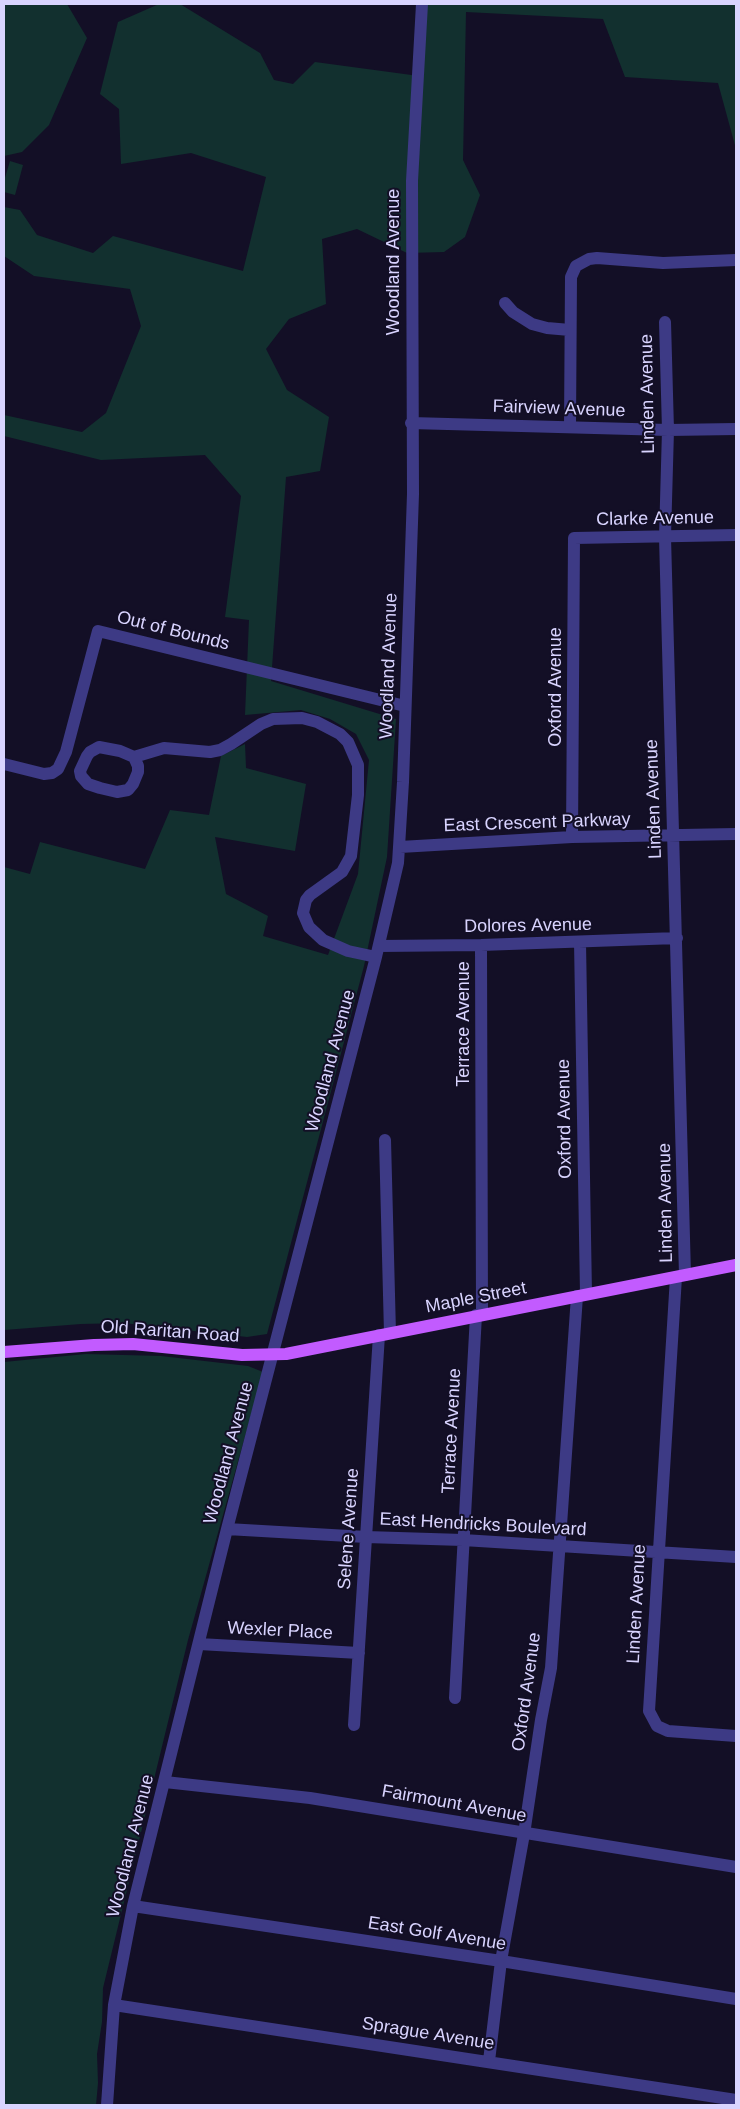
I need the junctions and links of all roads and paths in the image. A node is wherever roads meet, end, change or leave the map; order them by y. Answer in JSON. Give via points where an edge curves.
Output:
{"nodes":[{"id":1,"x":422,"y":4,"type":"edge"},
{"id":2,"x":736,"y":260,"type":"edge"},
{"id":3,"x":506,"y":303,"type":"dead end"},
{"id":4,"x":664,"y":322,"type":"dead end"},
{"id":5,"x":570,"y":330,"type":"junction"},
{"id":6,"x":411,"y":423,"type":"junction"},
{"id":7,"x":570,"y":426,"type":"junction"},
{"id":8,"x":736,"y":429,"type":"edge"},
{"id":9,"x":668,"y":430,"type":"junction"},
{"id":10,"x":736,"y":535,"type":"edge"},
{"id":11,"x":665,"y":537,"type":"junction"},
{"id":12,"x":574,"y":538,"type":"joint"},
{"id":13,"x":406,"y":706,"type":"junction"},
{"id":14,"x":134,"y":757,"type":"junction"},
{"id":15,"x":4,"y":764,"type":"edge"},
{"id":16,"x":736,"y":834,"type":"edge"},
{"id":17,"x":672,"y":836,"type":"junction"},
{"id":18,"x":572,"y":837,"type":"junction"},
{"id":19,"x":400,"y":847,"type":"junction"},
{"id":20,"x":677,"y":938,"type":"junction"},
{"id":21,"x":580,"y":942,"type":"junction"},
{"id":22,"x":481,"y":945,"type":"junction"},
{"id":23,"x":378,"y":952,"type":"junction"},
{"id":24,"x":385,"y":1140,"type":"dead end"},
{"id":25,"x":736,"y":1264,"type":"edge"},
{"id":26,"x":681,"y":1276,"type":"junction"},
{"id":27,"x":581,"y":1295,"type":"junction"},
{"id":28,"x":479,"y":1315,"type":"junction"},
{"id":29,"x":385,"y":1334,"type":"junction"},
{"id":30,"x":4,"y":1352,"type":"edge"},
{"id":31,"x":274,"y":1354,"type":"junction"},
{"id":32,"x":227,"y":1530,"type":"junction"},
{"id":33,"x":366,"y":1537,"type":"junction"},
{"id":34,"x":463,"y":1540,"type":"junction"},
{"id":35,"x":558,"y":1545,"type":"junction"},
{"id":36,"x":657,"y":1552,"type":"junction"},
{"id":37,"x":736,"y":1557,"type":"edge"},
{"id":38,"x":199,"y":1644,"type":"junction"},
{"id":39,"x":359,"y":1653,"type":"junction"},
{"id":40,"x":455,"y":1698,"type":"dead end"},
{"id":41,"x":354,"y":1725,"type":"dead end"},
{"id":42,"x":736,"y":1736,"type":"edge"},
{"id":43,"x":165,"y":1782,"type":"junction"},
{"id":44,"x":524,"y":1834,"type":"junction"},
{"id":45,"x":736,"y":1867,"type":"edge"},
{"id":46,"x":133,"y":1906,"type":"junction"},
{"id":47,"x":501,"y":1961,"type":"junction"},
{"id":48,"x":736,"y":1998,"type":"edge"},
{"id":49,"x":114,"y":2005,"type":"junction"},
{"id":50,"x":488,"y":2061,"type":"junction"},
{"id":51,"x":736,"y":2100,"type":"edge"},
{"id":52,"x":720,"y":2101,"type":"edge"},
{"id":53,"x":107,"y":2105,"type":"edge"}],
"edges":[{"from":1,"to":6,"type":"street","name":"Woodland Avenue","via":[[412,181]]},
{"from":2,"to":5,"type":"street","via":[[663,263],[597,258],[583,261],[576,266],[571,277]]},
{"from":3,"to":5,"type":"street","via":[[513,312],[532,324]]},
{"from":4,"to":9,"type":"street","name":"Linden Avenue"},
{"from":5,"to":7,"type":"street"},
{"from":6,"to":7,"type":"street","name":"Fairview Avenue"},
{"from":6,"to":13,"type":"street","name":"Woodland Avenue","via":[[413,494]]},
{"from":7,"to":9,"type":"street","name":"Fairview Avenue"},
{"from":8,"to":9,"type":"street","name":"Fairview Avenue"},
{"from":9,"to":11,"type":"street","name":"Linden Avenue"},
{"from":10,"to":11,"type":"street","name":"Clarke Avenue"},
{"from":11,"to":12,"type":"street","name":"Clarke Avenue"},
{"from":11,"to":17,"type":"street","name":"Linden Avenue"},
{"from":12,"to":18,"type":"street","name":"Oxford Avenue"},
{"from":13,"to":15,"type":"street","name":"Out of Bounds","via":[[98,631],[66,752],[58,768],[44,774]]},
{"from":13,"to":19,"type":"street","name":"Woodland Avenue"},
{"from":14,"to":14,"type":"street","via":[[138,772],[128,790],[117,792],[100,788],[88,784],[81,776],[84,760],[99,747]]},
{"from":14,"to":23,"type":"street","name":"Dolores Avenue","via":[[164,748],[220,750],[273,719],[302,718],[340,734],[354,752],[359,772],[350,856],[342,872],[310,895],[304,913],[309,927],[323,940],[348,951]]},
{"from":16,"to":17,"type":"street","name":"East Crescent Parkway"},
{"from":17,"to":18,"type":"street","name":"East Crescent Parkway"},
{"from":17,"to":20,"type":"street","name":"Linden Avenue"},
{"from":18,"to":19,"type":"street","name":"East Crescent Parkway"},
{"from":19,"to":23,"type":"street","name":"Woodland Avenue"},
{"from":20,"to":21,"type":"street","name":"Dolores Avenue"},
{"from":20,"to":26,"type":"street","name":"Linden Avenue"},
{"from":21,"to":22,"type":"street","name":"Dolores Avenue"},
{"from":21,"to":27,"type":"street","name":"Oxford Avenue"},
{"from":22,"to":23,"type":"street","name":"Dolores Avenue"},
{"from":22,"to":28,"type":"street","name":"Terrace Avenue"},
{"from":23,"to":31,"type":"street","name":"Woodland Avenue"},
{"from":24,"to":29,"type":"street","name":"Selene Avenue"},
{"from":25,"to":26,"type":"main road","name":"Maple Street"},
{"from":26,"to":27,"type":"main road","name":"Maple Street"},
{"from":26,"to":36,"type":"street","name":"Linden Avenue"},
{"from":27,"to":28,"type":"main road","name":"Maple Street"},
{"from":27,"to":35,"type":"street","name":"Oxford Avenue"},
{"from":28,"to":29,"type":"main road","name":"Maple Street"},
{"from":28,"to":34,"type":"street","name":"Terrace Avenue"},
{"from":29,"to":31,"type":"main road","name":"Maple Street","via":[[306,1351]]},
{"from":29,"to":33,"type":"street","name":"Selene Avenue"},
{"from":30,"to":31,"type":"main road","name":"Old Raritan Road","via":[[133,1344],[217,1353]]},
{"from":31,"to":32,"type":"street","name":"Woodland Avenue"},
{"from":32,"to":33,"type":"street","name":"East Hendricks Boulevard"},
{"from":32,"to":38,"type":"street","name":"Woodland Avenue"},
{"from":33,"to":34,"type":"street","name":"East Hendricks Boulevard"},
{"from":33,"to":39,"type":"street","name":"Selene Avenue"},
{"from":34,"to":35,"type":"street","name":"East Hendricks Boulevard"},
{"from":34,"to":40,"type":"street","name":"Terrace Avenue"},
{"from":35,"to":36,"type":"street","name":"East Hendricks Boulevard"},
{"from":35,"to":44,"type":"street","name":"Oxford Avenue","via":[[551,1668],[540,1720]]},
{"from":36,"to":37,"type":"street","name":"East Hendricks Boulevard"},
{"from":36,"to":42,"type":"street","name":"Linden Avenue","via":[[649,1711],[654,1723],[668,1731]]},
{"from":38,"to":39,"type":"street","name":"Wexler Place"},
{"from":38,"to":43,"type":"street","name":"Woodland Avenue"},
{"from":39,"to":41,"type":"street","name":"Selene Avenue"},
{"from":43,"to":44,"type":"street","name":"Fairmount Avenue","via":[[310,1798]]},
{"from":43,"to":46,"type":"street","name":"Woodland Avenue"},
{"from":44,"to":45,"type":"street","name":"Fairmount Avenue"},
{"from":44,"to":47,"type":"street","name":"Oxford Avenue"},
{"from":46,"to":47,"type":"street","name":"East Golf Avenue"},
{"from":46,"to":49,"type":"street","name":"Woodland Avenue"},
{"from":47,"to":48,"type":"street","name":"East Golf Avenue"},
{"from":47,"to":50,"type":"street","name":"Oxford Avenue"},
{"from":49,"to":50,"type":"street","name":"Sprague Avenue"},
{"from":49,"to":53,"type":"street","name":"Woodland Avenue"},
{"from":50,"to":52,"type":"street","name":"Sprague Avenue"},
{"from":51,"to":52,"type":"street","name":"Sprague Avenue"}]}
